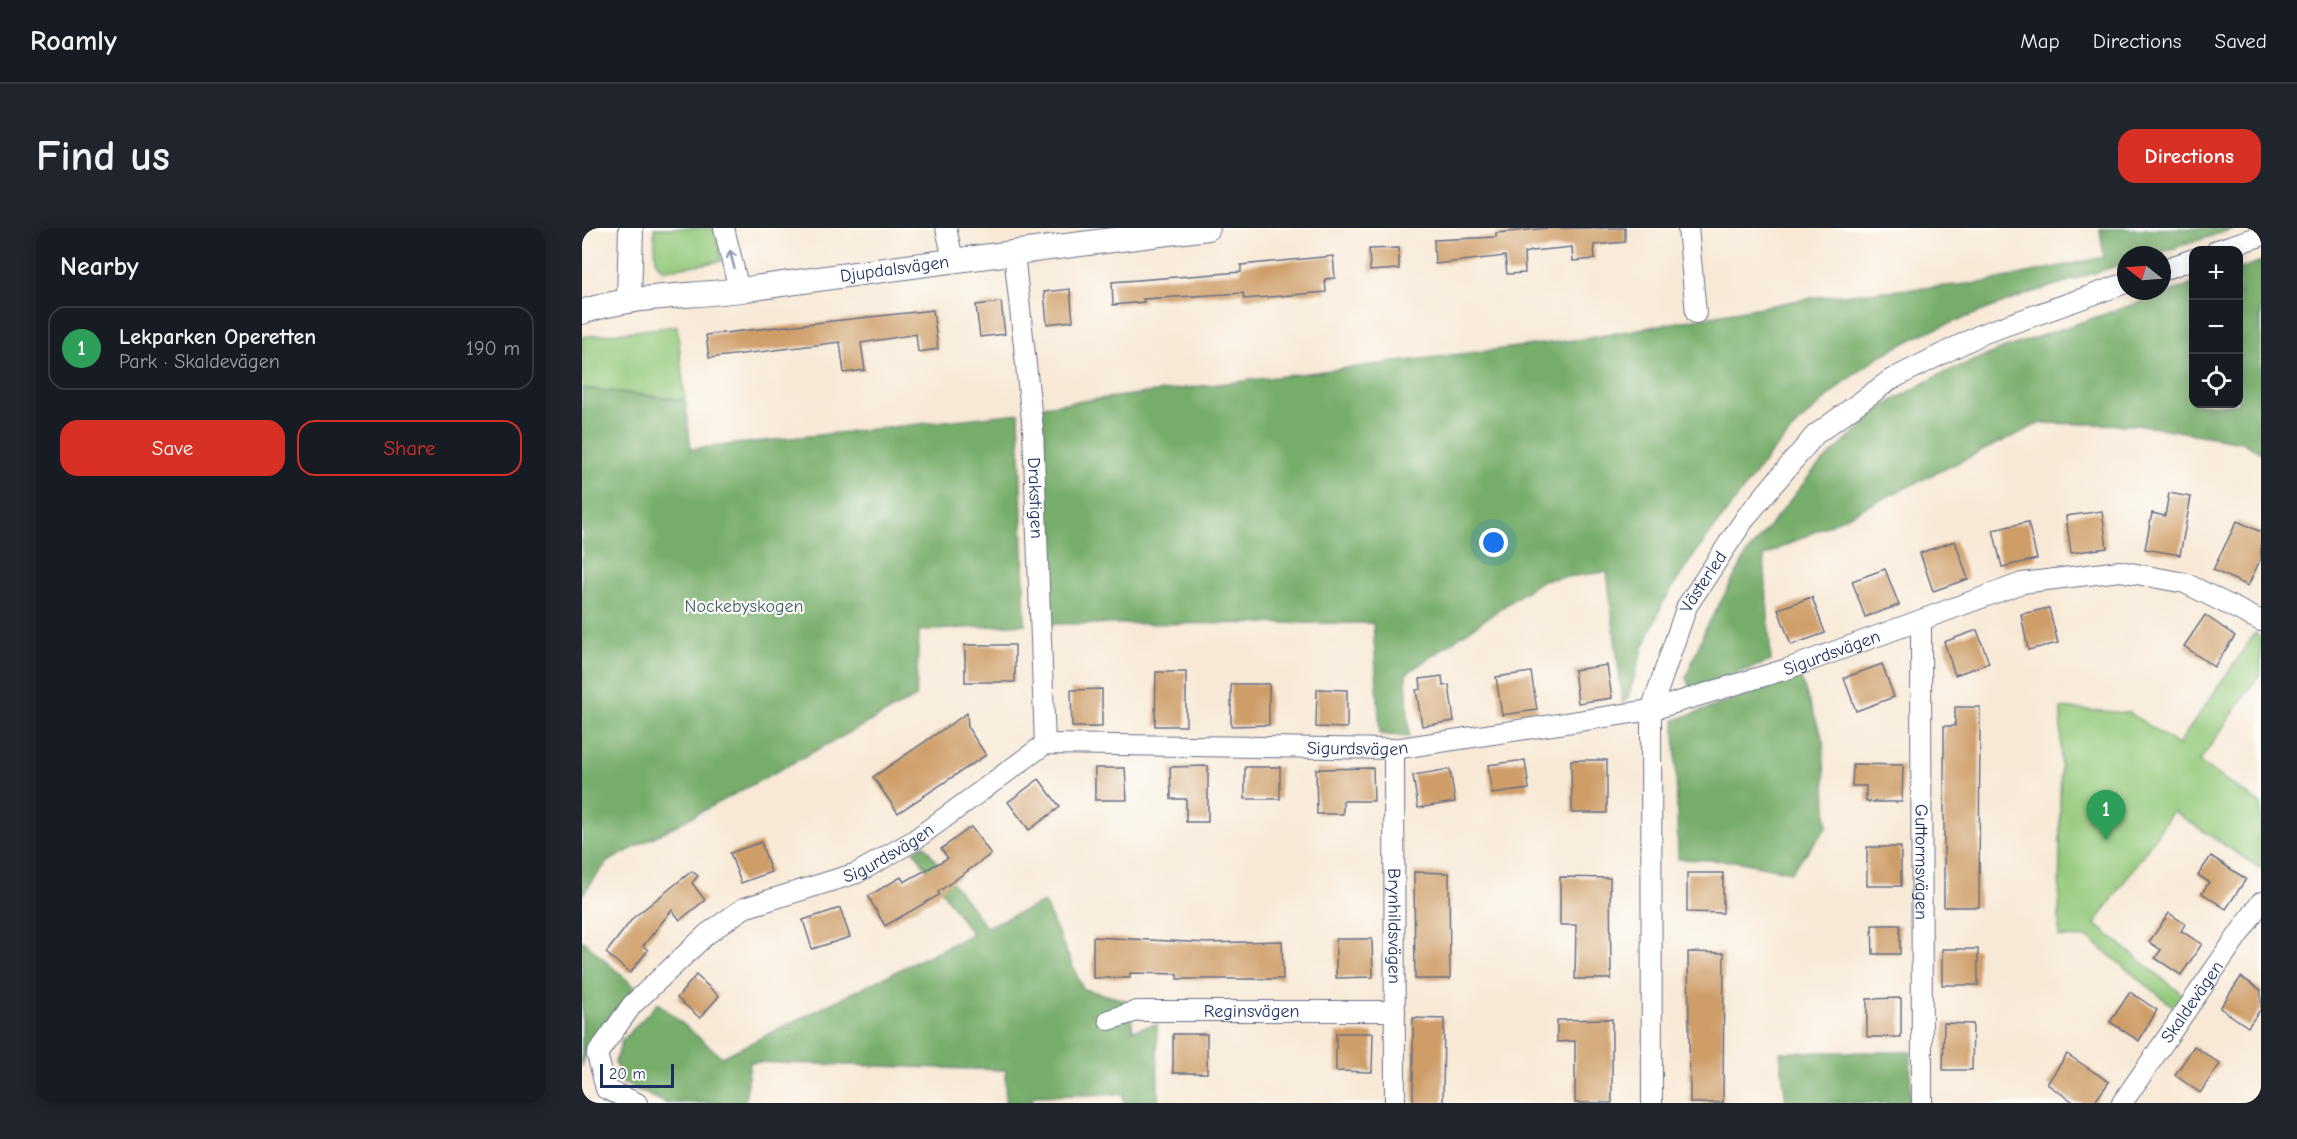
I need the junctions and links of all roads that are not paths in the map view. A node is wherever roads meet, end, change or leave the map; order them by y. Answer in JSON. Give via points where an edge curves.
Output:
{"nodes":[{"id":1,"x":631,"y":228,"type":"edge"},
{"id":2,"x":724,"y":228,"type":"edge"},
{"id":3,"x":946,"y":228,"type":"edge"},
{"id":4,"x":1208,"y":228,"type":"edge"},
{"id":5,"x":1688,"y":228,"type":"edge"},
{"id":6,"x":1169,"y":230,"type":"edge"},
{"id":7,"x":2261,"y":237,"type":"edge"},
{"id":8,"x":2231,"y":246,"type":"edge"},
{"id":9,"x":1014,"y":253,"type":"junction"},
{"id":10,"x":953,"y":259,"type":"junction"},
{"id":11,"x":2189,"y":260,"type":"edge"},
{"id":12,"x":2171,"y":267,"type":"edge"},
{"id":13,"x":2117,"y":286,"type":"edge"},
{"id":14,"x":739,"y":290,"type":"junction"},
{"id":15,"x":629,"y":299,"type":"junction"},
{"id":16,"x":582,"y":312,"type":"edge"},
{"id":17,"x":1696,"y":313,"type":"dead end"},
{"id":18,"x":2261,"y":621,"type":"edge"},
{"id":19,"x":1921,"y":622,"type":"junction"},
{"id":20,"x":1651,"y":710,"type":"junction"},
{"id":21,"x":1045,"y":744,"type":"junction"},
{"id":22,"x":1394,"y":749,"type":"junction"},
{"id":23,"x":2261,"y":902,"type":"edge"},
{"id":24,"x":1395,"y":1011,"type":"junction"},
{"id":25,"x":1108,"y":1020,"type":"dead end"},
{"id":26,"x":637,"y":1103,"type":"edge"},
{"id":27,"x":1395,"y":1103,"type":"edge"},
{"id":28,"x":1652,"y":1103,"type":"edge"},
{"id":29,"x":1922,"y":1103,"type":"edge"},
{"id":30,"x":2122,"y":1103,"type":"edge"}],
"edges":[{"from":1,"to":15,"type":"street"},
{"from":14,"to":2,"type":"street","one_way":true},
{"from":3,"to":10,"type":"street"},
{"from":4,"to":6,"type":"street","name":"Djupdalsvägen"},
{"from":5,"to":17,"type":"street"},
{"from":6,"to":9,"type":"street","name":"Djupdalsvägen"},
{"from":7,"to":8,"type":"street"},
{"from":9,"to":10,"type":"street","name":"Djupdalsvägen"},
{"from":9,"to":21,"type":"street","name":"Drakstigen","via":[[1033,430]]},
{"from":10,"to":14,"type":"street","name":"Djupdalsvägen"},
{"from":11,"to":12,"type":"street"},
{"from":13,"to":20,"type":"street","name":"Västerled","via":[[1982,334],[1890,380],[1815,435],[1746,517],[1687,606]]},
{"from":14,"to":15,"type":"street","name":"Djupdalsvägen"},
{"from":15,"to":16,"type":"street","name":"Djupdalsvägen"},
{"from":18,"to":19,"type":"street","name":"Sigurdsvägen","via":[[2185,583],[2120,571],[2022,583]]},
{"from":19,"to":20,"type":"street","name":"Sigurdsvägen","via":[[1787,669]]},
{"from":19,"to":29,"type":"street","name":"Guttormsvägen"},
{"from":20,"to":22,"type":"street","name":"Sigurdsvägen"},
{"from":20,"to":28,"type":"street","name":"Västerled"},
{"from":21,"to":22,"type":"street","name":"Sigurdsvägen"},
{"from":21,"to":26,"type":"street","name":"Sigurdsvägen","via":[[912,841],[857,873],[744,908],[679,959],[632,1005],[597,1054],[606,1089]]},
{"from":22,"to":24,"type":"street","name":"Brynhildsvägen"},
{"from":23,"to":30,"type":"street","name":"Skaldevägen"},
{"from":24,"to":25,"type":"street","name":"Reginsvägen","via":[[1137,1011]]},
{"from":24,"to":27,"type":"street","name":"Brynhildsvägen"}]}
